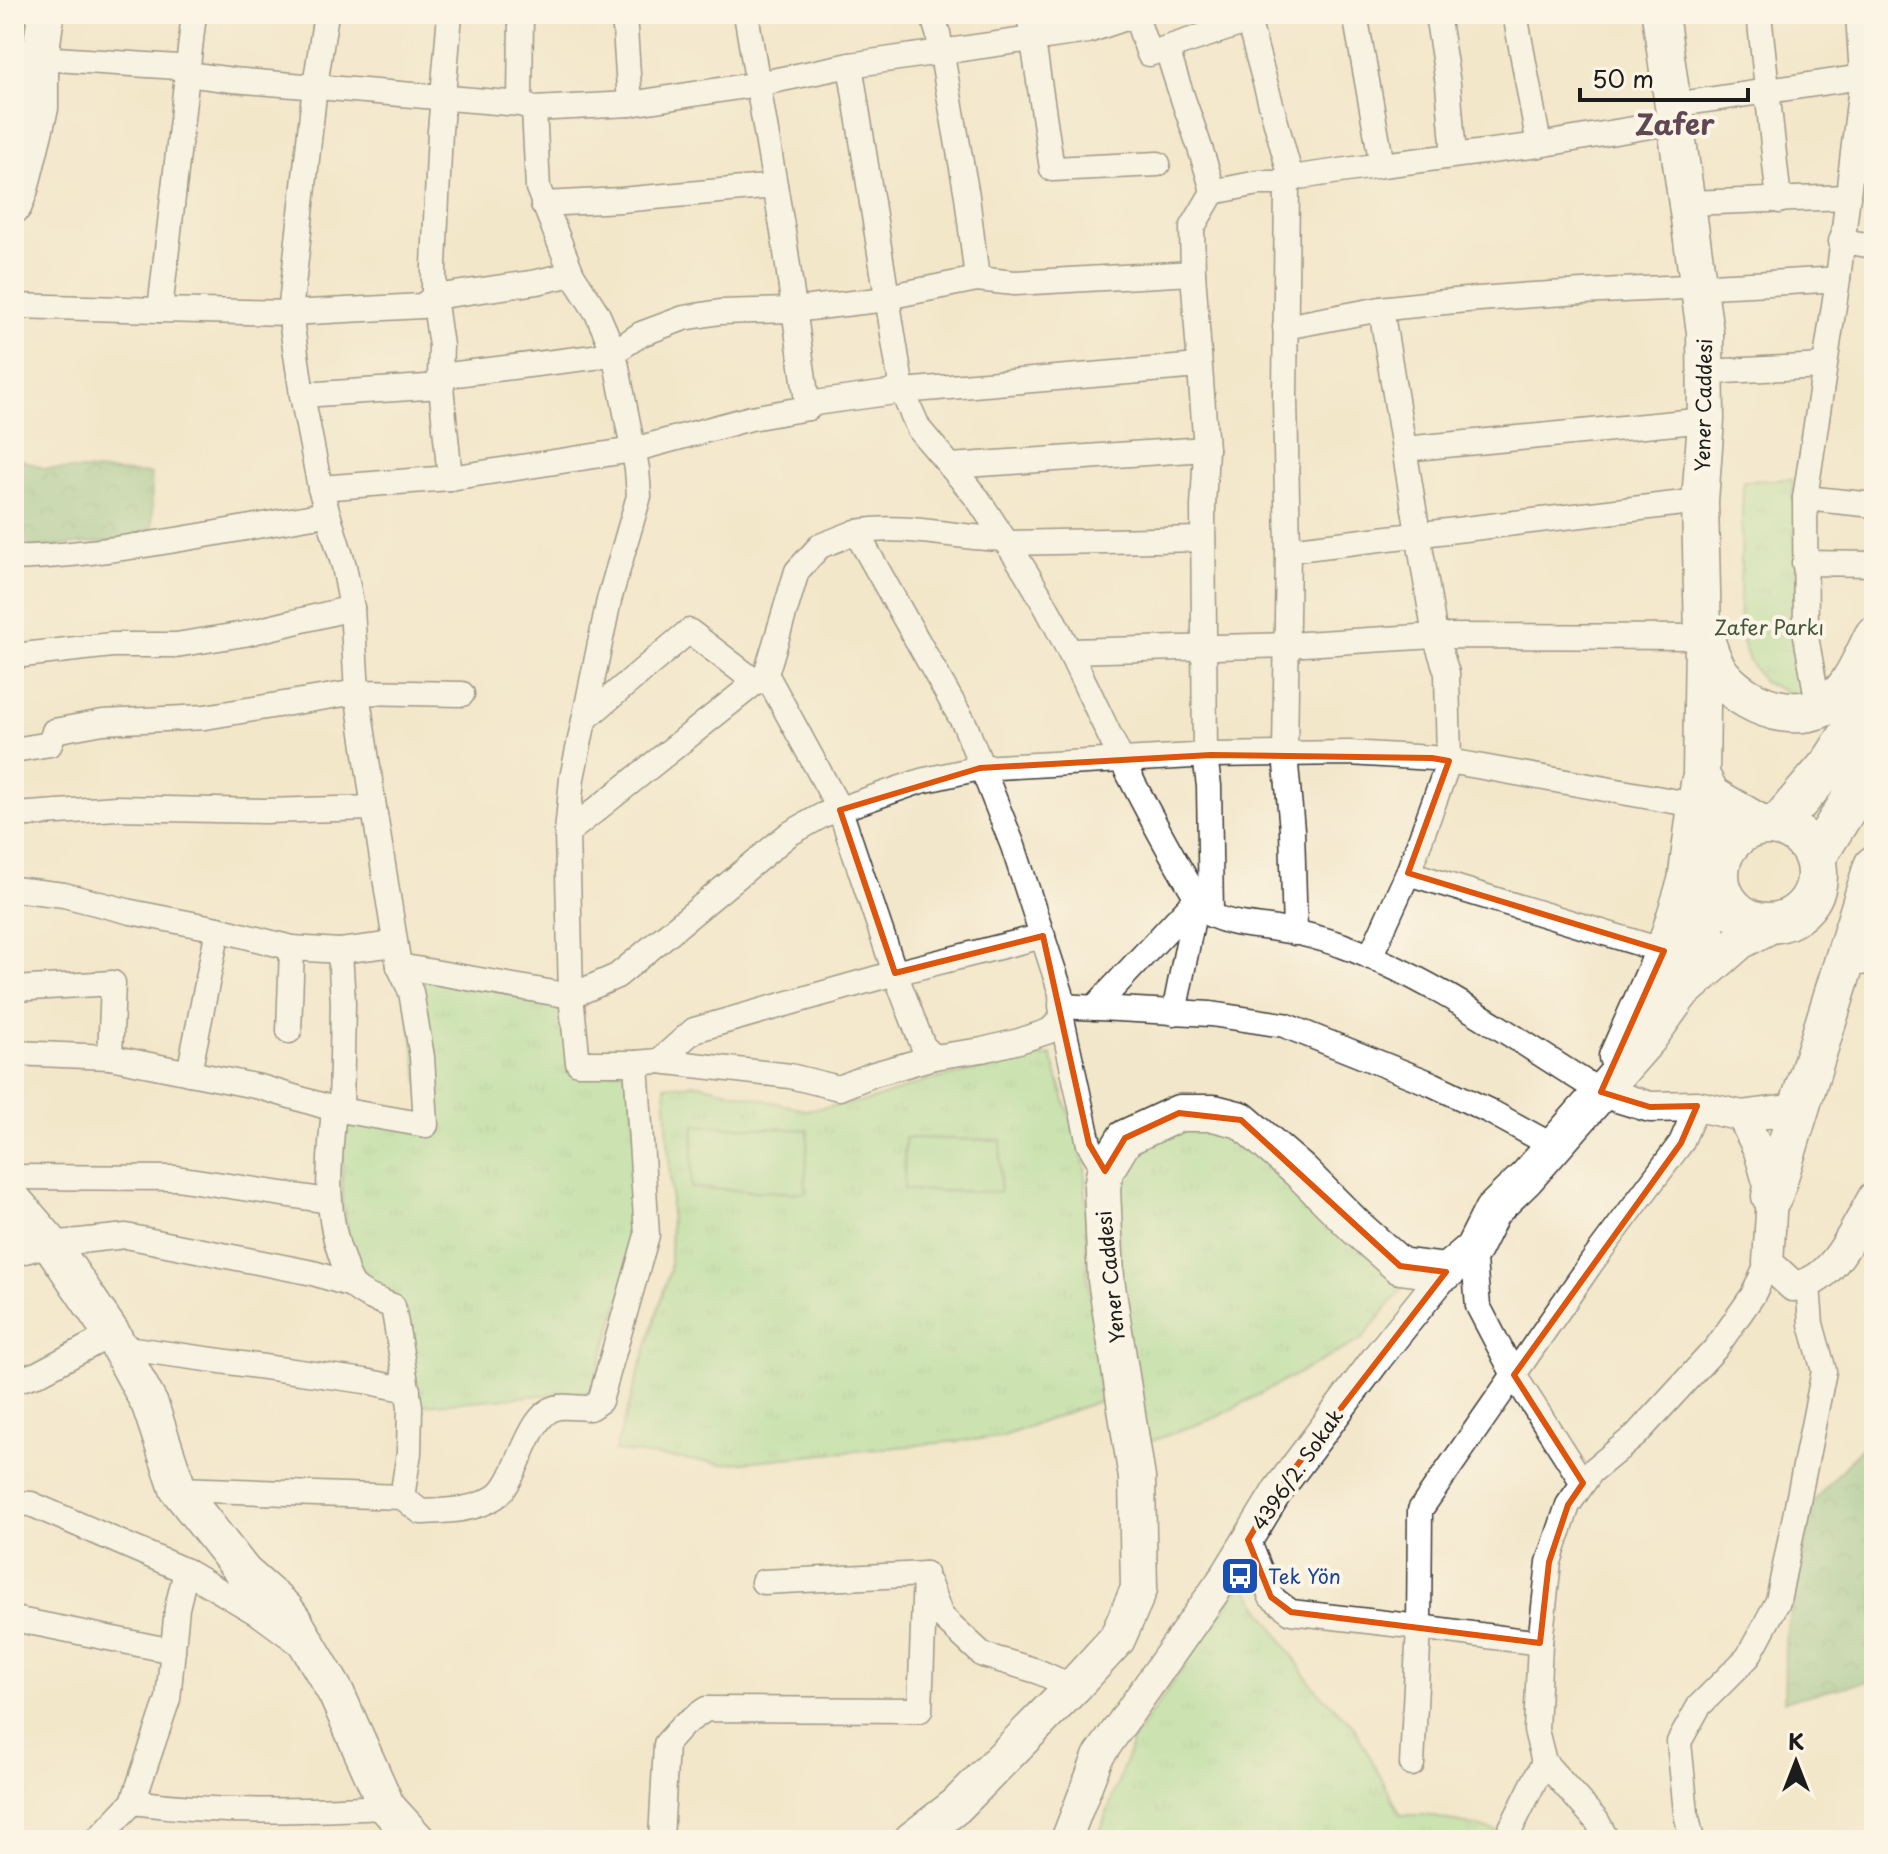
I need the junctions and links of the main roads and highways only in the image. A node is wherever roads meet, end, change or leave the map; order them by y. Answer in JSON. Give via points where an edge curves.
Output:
{"nodes":[{"id":1,"x":46,"y":14,"type":"edge"},
{"id":2,"x":1660,"y":14,"type":"edge"},
{"id":3,"x":27,"y":58,"type":"edge"},
{"id":4,"x":16,"y":194,"type":"edge"},
{"id":5,"x":1703,"y":637,"type":"junction"},
{"id":6,"x":1874,"y":637,"type":"edge"},
{"id":7,"x":1874,"y":697,"type":"edge"},
{"id":8,"x":1874,"y":764,"type":"edge"},
{"id":9,"x":1703,"y":792,"type":"junction"},
{"id":10,"x":1770,"y":825,"type":"junction"},
{"id":11,"x":1815,"y":858,"type":"junction"},
{"id":12,"x":1874,"y":866,"type":"edge"},
{"id":13,"x":1719,"y":870,"type":"junction"},
{"id":14,"x":1772,"y":924,"type":"junction"},
{"id":15,"x":1858,"y":963,"type":"edge"},
{"id":16,"x":1680,"y":994,"type":"junction"},
{"id":17,"x":1601,"y":1092,"type":"junction"},
{"id":18,"x":1772,"y":1196,"type":"road end"},
{"id":19,"x":14,"y":1201,"type":"edge"},
{"id":20,"x":919,"y":1838,"type":"edge"},
{"id":21,"x":417,"y":1840,"type":"edge"}],
"edges":[{"from":1,"to":3,"type":"main road"},
{"from":2,"to":5,"type":"main road","name":"Yener Caddesi","via":[[1705,332]]},
{"from":3,"to":4,"type":"main road","via":[[40,108]]},
{"from":5,"to":6,"type":"main road","via":[[1718,673],[1733,690],[1785,713],[1819,710],[1847,688]]},
{"from":5,"to":9,"type":"main road","name":"Yener Caddesi"},
{"from":7,"to":10,"type":"main road","via":[[1831,763]]},
{"from":8,"to":11,"type":"main road"},
{"from":9,"to":10,"type":"main road"},
{"from":9,"to":13,"type":"main road","name":"Yener Caddesi"},
{"from":9,"to":17,"type":"main road","via":[[1686,881],[1664,951]]},
{"from":10,"to":11,"type":"main road","via":[[1800,837]]},
{"from":10,"to":13,"type":"main road","via":[[1740,834],[1723,853]]},
{"from":11,"to":14,"type":"main road","via":[[1817,883],[1806,906]]},
{"from":12,"to":15,"type":"main road"},
{"from":13,"to":14,"type":"main road","via":[[1735,912]]},
{"from":13,"to":16,"type":"main road","name":"Yener Caddesi","via":[[1705,933]]},
{"from":14,"to":16,"type":"main road","name":"Yener Caddesi","via":[[1740,941]]},
{"from":15,"to":18,"type":"main road","via":[[1799,1109]]},
{"from":16,"to":17,"type":"main road","name":"Yener Caddesi"},
{"from":17,"to":20,"type":"main road","name":"Yener Caddesi","via":[[1492,1211],[1460,1261],[1400,1266],[1241,1120],[1179,1113],[1125,1138],[1105,1171],[1102,1188],[1106,1280],[1137,1478],[1139,1589],[1117,1639]]},
{"from":19,"to":21,"type":"main road","via":[[51,1244],[115,1340],[150,1405],[178,1489],[244,1573],[285,1609],[336,1693],[387,1807]]}]}
